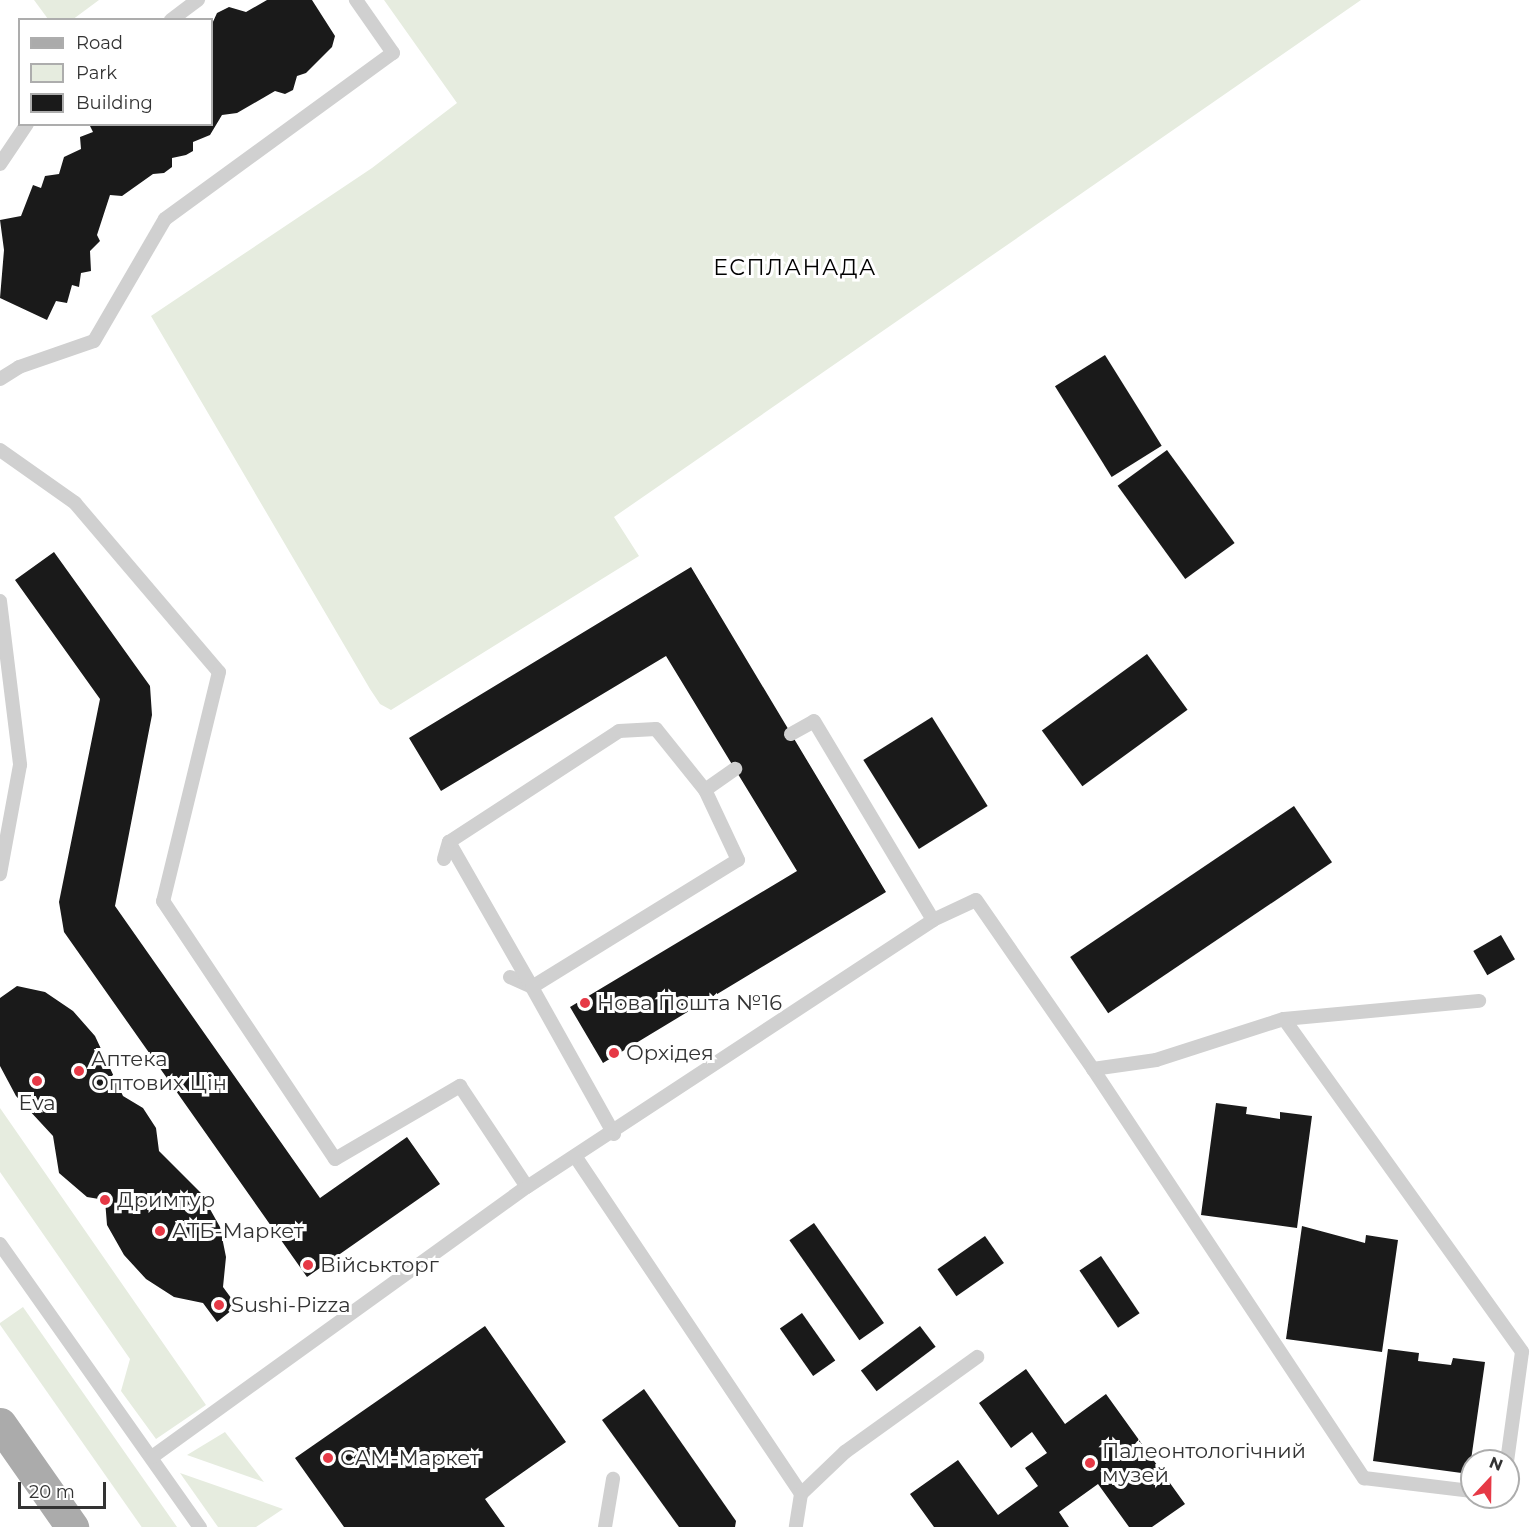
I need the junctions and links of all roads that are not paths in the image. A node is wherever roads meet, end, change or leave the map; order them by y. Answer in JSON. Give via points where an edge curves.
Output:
{"nodes":[{"id":1,"x":198,"y":0,"type":"edge"},
{"id":2,"x":356,"y":0,"type":"edge"},
{"id":3,"x":174,"y":18,"type":"edge"},
{"id":4,"x":26,"y":126,"type":"edge"},
{"id":5,"x":0,"y":164,"type":"edge"},
{"id":6,"x":0,"y":379,"type":"edge"},
{"id":7,"x":0,"y":450,"type":"edge"},
{"id":8,"x":0,"y":601,"type":"edge"},
{"id":9,"x":791,"y":734,"type":"dead end"},
{"id":10,"x":735,"y":769,"type":"dead end"},
{"id":11,"x":705,"y":790,"type":"junction"},
{"id":12,"x":449,"y":842,"type":"junction"},
{"id":13,"x":444,"y":859,"type":"dead end"},
{"id":14,"x":0,"y":874,"type":"edge"},
{"id":15,"x":933,"y":920,"type":"junction"},
{"id":16,"x":510,"y":976,"type":"dead end"},
{"id":17,"x":532,"y":987,"type":"junction"},
{"id":18,"x":1479,"y":1001,"type":"dead end"},
{"id":19,"x":1284,"y":1019,"type":"junction"},
{"id":20,"x":1093,"y":1069,"type":"junction"},
{"id":21,"x":614,"y":1134,"type":"junction"},
{"id":22,"x":577,"y":1159,"type":"junction"},
{"id":23,"x":527,"y":1187,"type":"junction"},
{"id":24,"x":0,"y":1244,"type":"edge"},
{"id":25,"x":977,"y":1357,"type":"dead end"},
{"id":26,"x":0,"y":1424,"type":"edge"},
{"id":27,"x":1509,"y":1449,"type":"edge"},
{"id":28,"x":152,"y":1457,"type":"junction"},
{"id":29,"x":613,"y":1479,"type":"dead end"},
{"id":30,"x":1460,"y":1490,"type":"edge"},
{"id":31,"x":801,"y":1494,"type":"junction"},
{"id":32,"x":72,"y":1527,"type":"edge"},
{"id":33,"x":200,"y":1527,"type":"edge"},
{"id":34,"x":605,"y":1527,"type":"edge"},
{"id":35,"x":796,"y":1527,"type":"edge"}],
"edges":[{"from":1,"to":3,"type":"lane"},
{"from":2,"to":6,"type":"lane","via":[[393,52],[165,219],[94,341],[19,367]]},
{"from":4,"to":5,"type":"lane"},
{"from":7,"to":23,"type":"lane","via":[[75,503],[219,672],[163,901],[335,1159],[460,1086]]},
{"from":8,"to":14,"type":"lane","via":[[20,765]]},
{"from":9,"to":15,"type":"lane","via":[[814,721]]},
{"from":10,"to":11,"type":"lane"},
{"from":11,"to":12,"type":"lane","via":[[656,729],[619,731]]},
{"from":11,"to":17,"type":"lane","via":[[738,860]]},
{"from":12,"to":13,"type":"lane"},
{"from":12,"to":17,"type":"lane"},
{"from":15,"to":20,"type":"lane","via":[[976,900]]},
{"from":15,"to":21,"type":"lane"},
{"from":16,"to":17,"type":"lane"},
{"from":17,"to":21,"type":"lane"},
{"from":18,"to":19,"type":"lane"},
{"from":19,"to":20,"type":"lane","via":[[1156,1059]]},
{"from":19,"to":27,"type":"lane","via":[[1522,1352]]},
{"from":20,"to":30,"type":"lane","via":[[1364,1478]]},
{"from":21,"to":22,"type":"lane"},
{"from":22,"to":23,"type":"lane"},
{"from":22,"to":31,"type":"lane"},
{"from":23,"to":28,"type":"lane"},
{"from":24,"to":28,"type":"lane"},
{"from":25,"to":31,"type":"lane","via":[[845,1452]]},
{"from":26,"to":32,"type":"main road"},
{"from":28,"to":33,"type":"lane"},
{"from":29,"to":34,"type":"lane"},
{"from":31,"to":35,"type":"lane"}]}
